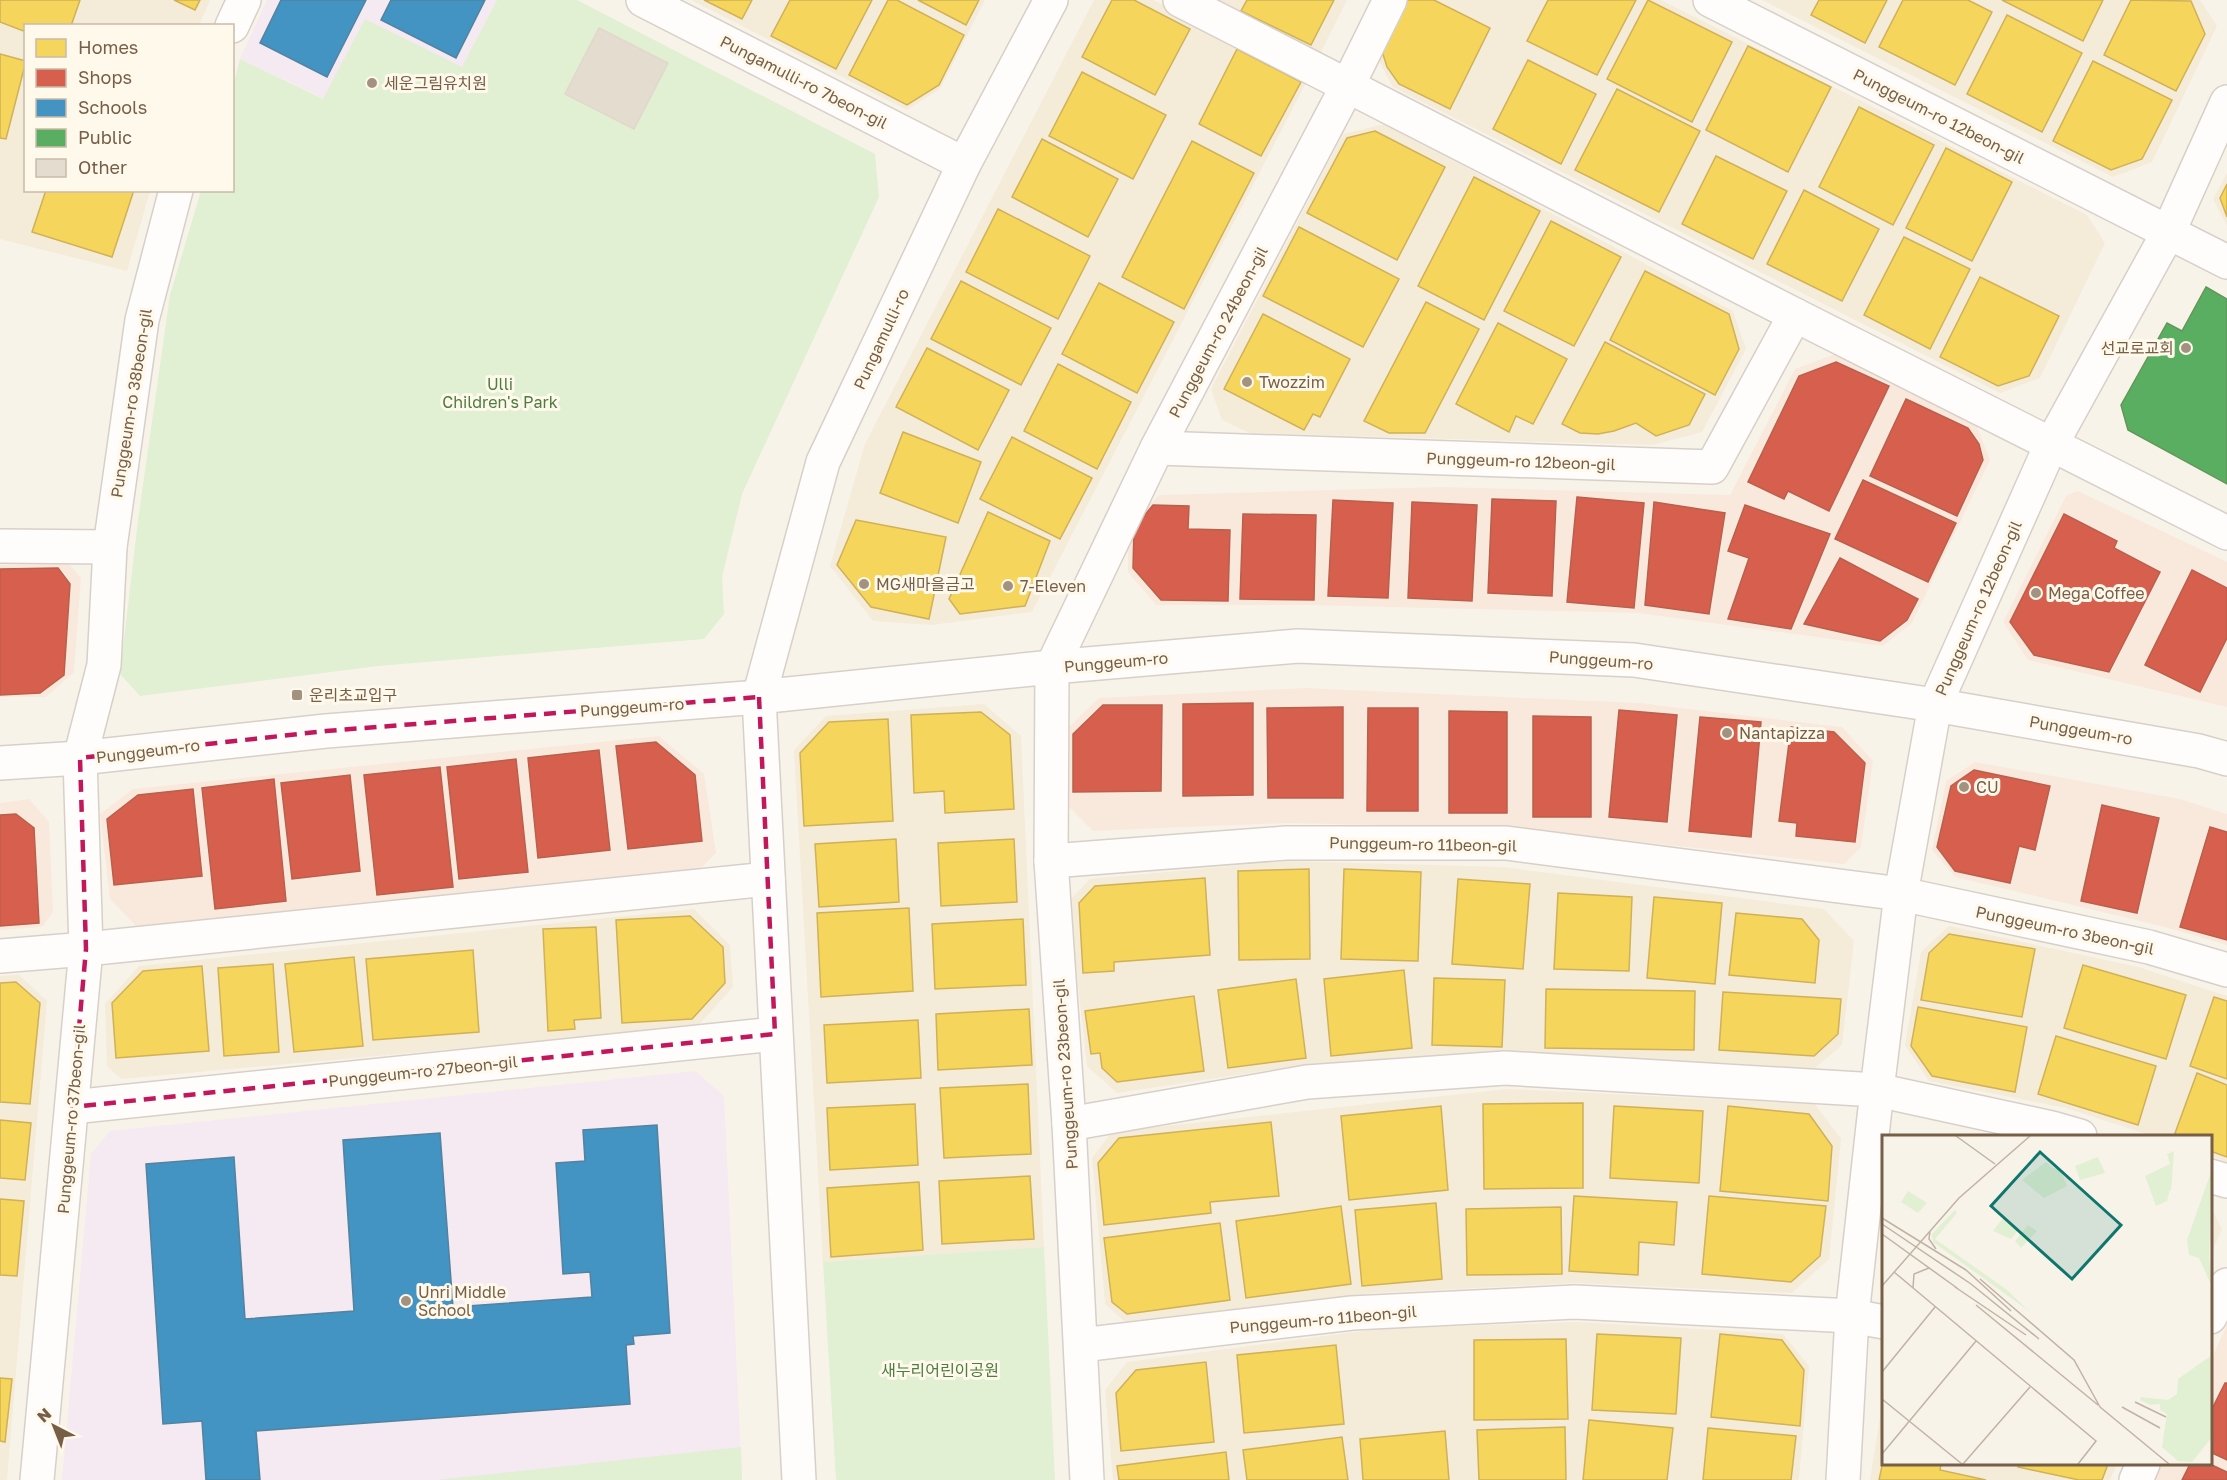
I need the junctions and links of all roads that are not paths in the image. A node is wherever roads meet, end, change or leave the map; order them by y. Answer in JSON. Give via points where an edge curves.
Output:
{"nodes":[{"id":1,"x":244,"y":0,"type":"edge"},
{"id":2,"x":643,"y":0,"type":"edge"},
{"id":3,"x":1051,"y":0,"type":"edge"},
{"id":4,"x":1180,"y":0,"type":"edge"},
{"id":5,"x":1390,"y":0,"type":"edge"},
{"id":6,"x":1710,"y":0,"type":"edge"},
{"id":7,"x":233,"y":24,"type":"edge"},
{"id":8,"x":1348,"y":85,"type":"junction"},
{"id":9,"x":2227,"y":102,"type":"edge"},
{"id":10,"x":964,"y":164,"type":"junction"},
{"id":11,"x":175,"y":192,"type":"edge"},
{"id":12,"x":2168,"y":233,"type":"junction"},
{"id":13,"x":2227,"y":262,"type":"edge"},
{"id":14,"x":1795,"y":315,"type":"junction"},
{"id":15,"x":2051,"y":445,"type":"junction"},
{"id":16,"x":1156,"y":448,"type":"junction"},
{"id":17,"x":2227,"y":533,"type":"edge"},
{"id":18,"x":0,"y":546,"type":"edge"},
{"id":19,"x":110,"y":547,"type":"junction"},
{"id":20,"x":1052,"y":667,"type":"junction"},
{"id":21,"x":759,"y":697,"type":"junction"},
{"id":22,"x":1935,"y":705,"type":"junction"},
{"id":23,"x":80,"y":758,"type":"junction"},
{"id":24,"x":2227,"y":759,"type":"edge"},
{"id":25,"x":0,"y":764,"type":"edge"},
{"id":26,"x":1051,"y":861,"type":"junction"},
{"id":27,"x":768,"y":879,"type":"junction"},
{"id":28,"x":1901,"y":894,"type":"junction"},
{"id":29,"x":86,"y":949,"type":"junction"},
{"id":30,"x":0,"y":956,"type":"edge"},
{"id":31,"x":2227,"y":970,"type":"edge"},
{"id":32,"x":775,"y":1034,"type":"junction"},
{"id":33,"x":1877,"y":1090,"type":"junction"},
{"id":34,"x":72,"y":1107,"type":"junction"},
{"id":35,"x":1069,"y":1124,"type":"junction"},
{"id":36,"x":2074,"y":1135,"type":"edge"},
{"id":37,"x":2212,"y":1176,"type":"edge"},
{"id":38,"x":2227,"y":1181,"type":"edge"},
{"id":39,"x":2227,"y":1284,"type":"edge"},
{"id":40,"x":2212,"y":1315,"type":"edge"},
{"id":41,"x":1868,"y":1319,"type":"edge"},
{"id":42,"x":1081,"y":1345,"type":"junction"},
{"id":43,"x":2143,"y":1465,"type":"edge"},
{"id":44,"x":38,"y":1480,"type":"edge"},
{"id":45,"x":799,"y":1480,"type":"edge"},
{"id":46,"x":1087,"y":1480,"type":"edge"},
{"id":47,"x":1844,"y":1480,"type":"edge"},
{"id":48,"x":2136,"y":1480,"type":"edge"}],
"edges":[{"from":1,"to":7,"type":"street"},
{"from":2,"to":10,"type":"street","name":"Pungamulli-ro 7beon-gil"},
{"from":3,"to":10,"type":"street","name":"Pungamulli-ro"},
{"from":4,"to":8,"type":"street"},
{"from":5,"to":8,"type":"street","name":"Punggeum-ro 24beon-gil"},
{"from":6,"to":12,"type":"street","name":"Punggeum-ro 12beon-gil"},
{"from":8,"to":14,"type":"street"},
{"from":8,"to":16,"type":"street","name":"Punggeum-ro 24beon-gil"},
{"from":9,"to":12,"type":"street","name":"Punggeum-ro 12beon-gil"},
{"from":10,"to":21,"type":"street","name":"Pungamulli-ro","via":[[823,462]]},
{"from":11,"to":19,"type":"street","name":"Punggeum-ro 38beon-gil","via":[[142,320]]},
{"from":12,"to":13,"type":"street"},
{"from":12,"to":15,"type":"street","name":"Punggeum-ro 12beon-gil"},
{"from":14,"to":15,"type":"street"},
{"from":14,"to":16,"type":"street","name":"Punggeum-ro 12beon-gil","via":[[1712,467]]},
{"from":15,"to":17,"type":"street"},
{"from":15,"to":22,"type":"street","name":"Punggeum-ro 12beon-gil"},
{"from":16,"to":20,"type":"street","name":"Punggeum-ro 24beon-gil"},
{"from":18,"to":19,"type":"street"},
{"from":19,"to":23,"type":"street","name":"Punggeum-ro 38beon-gil","via":[[104,665]]},
{"from":20,"to":21,"type":"street","name":"Punggeum-ro"},
{"from":20,"to":22,"type":"street","name":"Punggeum-ro","via":[[1298,646],[1356,648],[1634,660]]},
{"from":20,"to":26,"type":"street","name":"Punggeum-ro 23beon-gil"},
{"from":21,"to":23,"type":"street","name":"Punggeum-ro","via":[[326,731]]},
{"from":21,"to":27,"type":"street"},
{"from":22,"to":24,"type":"street","name":"Punggeum-ro"},
{"from":22,"to":28,"type":"street"},
{"from":23,"to":25,"type":"street","name":"Punggeum-ro"},
{"from":23,"to":29,"type":"street","name":"Punggeum-ro 37beon-gil"},
{"from":26,"to":28,"type":"street","name":"Punggeum-ro 11beon-gil","via":[[1286,843],[1506,843]]},
{"from":26,"to":35,"type":"street","name":"Punggeum-ro 23beon-gil"},
{"from":27,"to":29,"type":"street"},
{"from":27,"to":32,"type":"street"},
{"from":28,"to":31,"type":"street","name":"Punggeum-ro 3beon-gil","via":[[2149,948]]},
{"from":28,"to":33,"type":"street"},
{"from":29,"to":30,"type":"street"},
{"from":29,"to":34,"type":"street","name":"Punggeum-ro 37beon-gil"},
{"from":32,"to":34,"type":"street","name":"Punggeum-ro 27beon-gil"},
{"from":32,"to":45,"type":"street"},
{"from":33,"to":35,"type":"street","via":[[1505,1068],[1307,1082]]},
{"from":33,"to":36,"type":"street"},
{"from":33,"to":41,"type":"street"},
{"from":34,"to":44,"type":"street","name":"Punggeum-ro 37beon-gil"},
{"from":35,"to":42,"type":"street","name":"Punggeum-ro 23beon-gil"},
{"from":37,"to":38,"type":"street"},
{"from":39,"to":40,"type":"street"},
{"from":41,"to":42,"type":"street","name":"Punggeum-ro 11beon-gil","via":[[1575,1302],[1352,1313]]},
{"from":41,"to":47,"type":"street"},
{"from":42,"to":46,"type":"street","name":"Punggeum-ro 23beon-gil"},
{"from":43,"to":48,"type":"street"}]}
